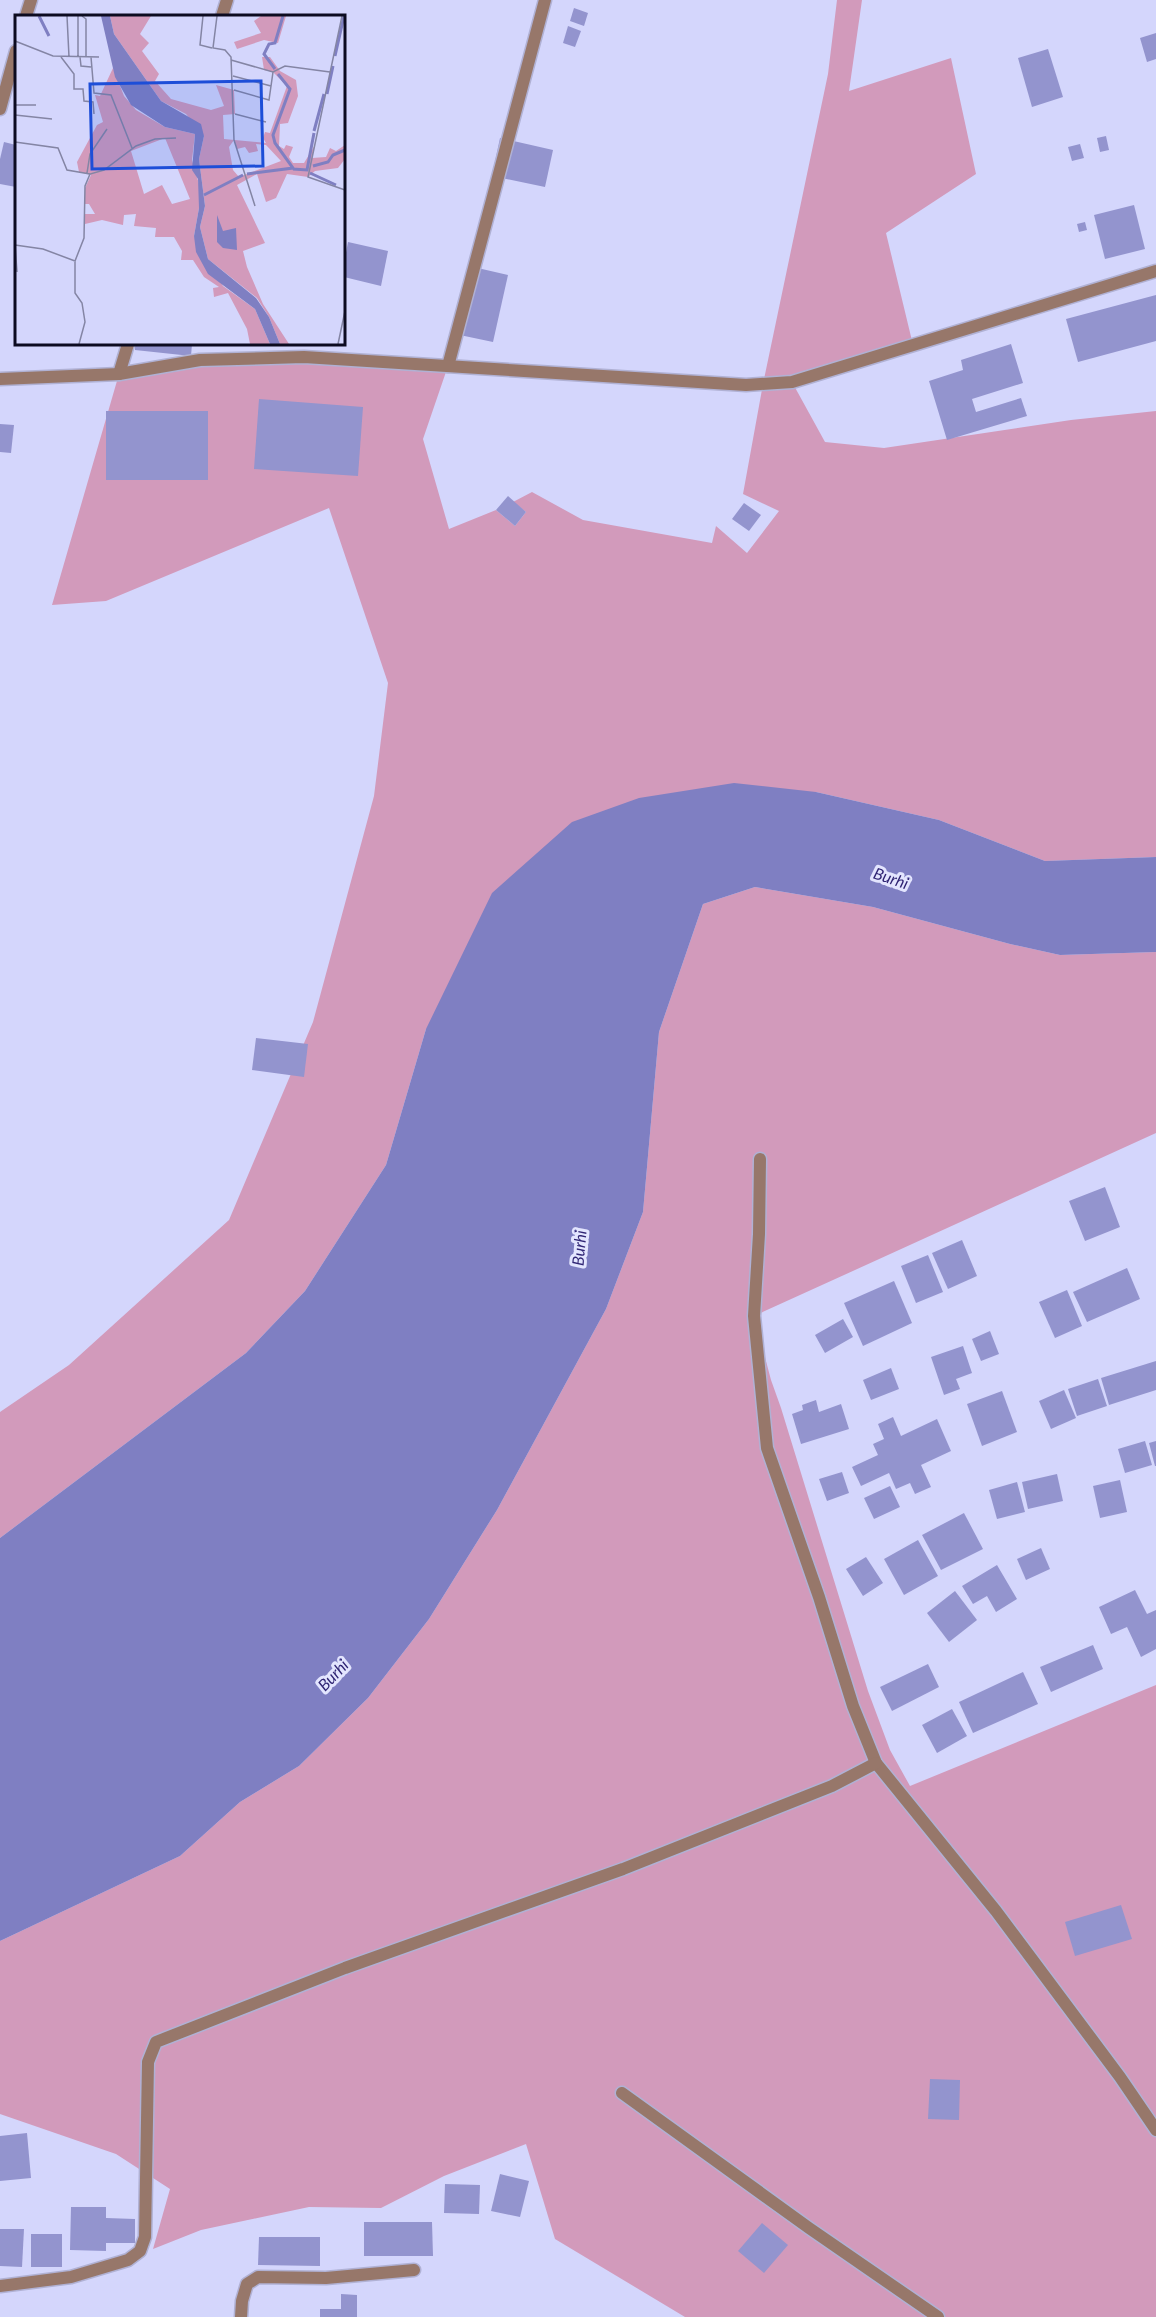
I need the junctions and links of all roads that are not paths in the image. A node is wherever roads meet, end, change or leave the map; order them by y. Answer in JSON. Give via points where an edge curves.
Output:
{"nodes":[{"id":1,"x":31,"y":0,"type":"edge"},
{"id":2,"x":227,"y":0,"type":"edge"},
{"id":3,"x":545,"y":0,"type":"edge"},
{"id":4,"x":26,"y":15,"type":"edge"},
{"id":5,"x":222,"y":15,"type":"edge"},
{"id":6,"x":15,"y":55,"type":"edge"},
{"id":7,"x":0,"y":109,"type":"edge"},
{"id":8,"x":1156,"y":271,"type":"edge"},
{"id":9,"x":128,"y":345,"type":"edge"},
{"id":10,"x":448,"y":366,"type":"junction"},
{"id":11,"x":119,"y":374,"type":"junction"},
{"id":12,"x":0,"y":379,"type":"edge"},
{"id":13,"x":760,"y":1159,"type":"dead end"},
{"id":14,"x":876,"y":1763,"type":"junction"},
{"id":15,"x":622,"y":2093,"type":"dead end"},
{"id":16,"x":1156,"y":2130,"type":"edge"},
{"id":17,"x":414,"y":2270,"type":"dead end"},
{"id":18,"x":0,"y":2286,"type":"edge"},
{"id":19,"x":241,"y":2317,"type":"edge"},
{"id":20,"x":938,"y":2317,"type":"edge"}],
"edges":[{"from":1,"to":4,"type":"street"},
{"from":2,"to":5,"type":"street"},
{"from":3,"to":10,"type":"street"},
{"from":6,"to":7,"type":"street"},
{"from":8,"to":10,"type":"street","via":[[792,382],[746,385]]},
{"from":9,"to":11,"type":"street"},
{"from":10,"to":11,"type":"street","via":[[304,357],[240,358],[200,360]]},
{"from":11,"to":12,"type":"street"},
{"from":13,"to":14,"type":"street","via":[[754,1316],[767,1448],[853,1706]]},
{"from":14,"to":16,"type":"street","via":[[996,1911]]},
{"from":14,"to":18,"type":"street","via":[[832,1786],[623,1869],[345,1968],[156,2042],[148,2062],[145,2236],[140,2251],[128,2260],[71,2277]]},
{"from":15,"to":20,"type":"street"},
{"from":17,"to":19,"type":"street","via":[[326,2278],[258,2277],[248,2284]]}]}
